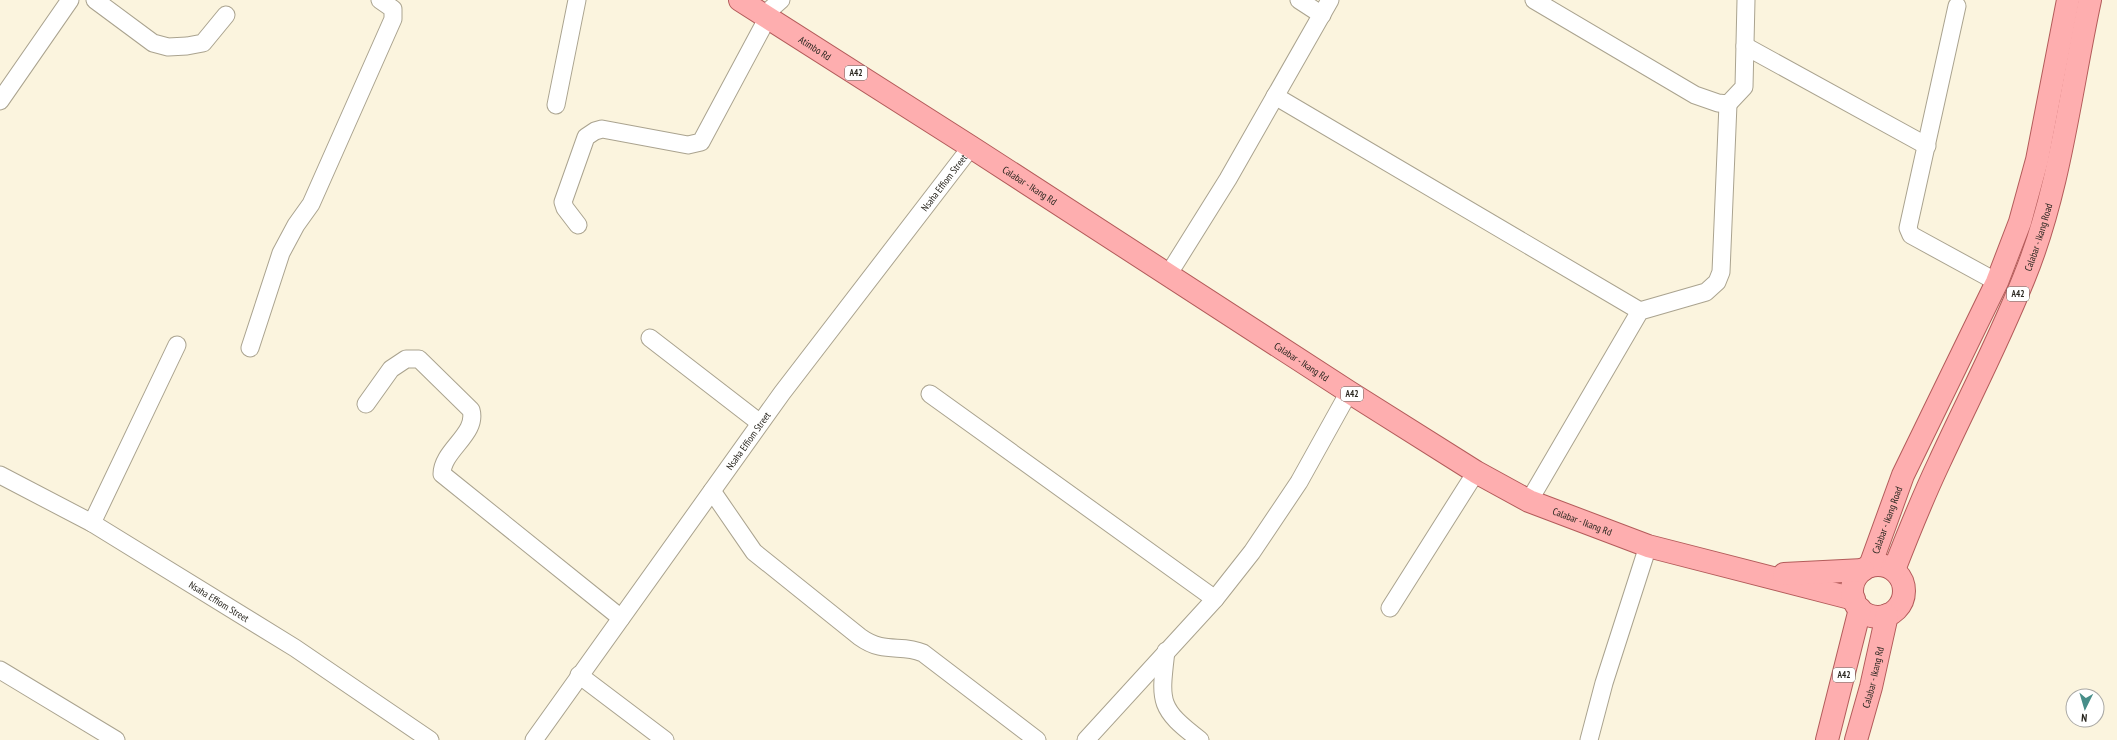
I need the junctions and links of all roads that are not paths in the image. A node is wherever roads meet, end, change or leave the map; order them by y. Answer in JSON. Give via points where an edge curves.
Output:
{"nodes":[{"id":1,"x":70,"y":0,"type":"edge"},
{"id":2,"x":95,"y":0,"type":"edge"},
{"id":3,"x":380,"y":0,"type":"edge"},
{"id":4,"x":577,"y":0,"type":"edge"},
{"id":5,"x":740,"y":0,"type":"edge"},
{"id":6,"x":781,"y":0,"type":"edge"},
{"id":7,"x":1299,"y":0,"type":"edge"},
{"id":8,"x":1534,"y":0,"type":"edge"},
{"id":9,"x":1746,"y":0,"type":"edge"},
{"id":10,"x":2068,"y":0,"type":"edge"},
{"id":11,"x":2090,"y":0,"type":"edge"},
{"id":12,"x":1957,"y":6,"type":"dead end"},
{"id":13,"x":1326,"y":7,"type":"edge"},
{"id":14,"x":226,"y":15,"type":"dead end"},
{"id":15,"x":766,"y":16,"type":"junction"},
{"id":16,"x":1745,"y":46,"type":"junction"},
{"id":17,"x":1275,"y":96,"type":"junction"},
{"id":18,"x":0,"y":101,"type":"edge"},
{"id":19,"x":1728,"y":104,"type":"junction"},
{"id":20,"x":556,"y":105,"type":"dead end"},
{"id":21,"x":1926,"y":146,"type":"junction"},
{"id":22,"x":971,"y":147,"type":"junction"},
{"id":23,"x":578,"y":225,"type":"dead end"},
{"id":24,"x":1168,"y":275,"type":"junction"},
{"id":25,"x":1996,"y":282,"type":"junction"},
{"id":26,"x":1640,"y":311,"type":"junction"},
{"id":27,"x":650,"y":338,"type":"dead end"},
{"id":28,"x":177,"y":345,"type":"dead end"},
{"id":29,"x":250,"y":348,"type":"dead end"},
{"id":30,"x":1349,"y":392,"type":"junction"},
{"id":31,"x":930,"y":394,"type":"dead end"},
{"id":32,"x":366,"y":404,"type":"dead end"},
{"id":33,"x":760,"y":424,"type":"junction"},
{"id":34,"x":1476,"y":472,"type":"junction"},
{"id":35,"x":0,"y":475,"type":"edge"},
{"id":36,"x":712,"y":491,"type":"junction"},
{"id":37,"x":1529,"y":501,"type":"junction"},
{"id":38,"x":92,"y":523,"type":"junction"},
{"id":39,"x":1648,"y":546,"type":"junction"},
{"id":40,"x":1866,"y":568,"type":"junction"},
{"id":41,"x":1894,"y":570,"type":"junction"},
{"id":42,"x":1765,"y":575,"type":"junction"},
{"id":43,"x":1215,"y":599,"type":"junction"},
{"id":44,"x":1857,"y":604,"type":"junction"},
{"id":45,"x":1390,"y":608,"type":"dead end"},
{"id":46,"x":1887,"y":615,"type":"junction"},
{"id":47,"x":620,"y":618,"type":"junction"},
{"id":48,"x":1166,"y":651,"type":"junction"},
{"id":49,"x":0,"y":670,"type":"edge"},
{"id":50,"x":579,"y":675,"type":"junction"},
{"id":51,"x":116,"y":740,"type":"edge"},
{"id":52,"x":430,"y":740,"type":"edge"},
{"id":53,"x":534,"y":740,"type":"edge"},
{"id":54,"x":665,"y":740,"type":"edge"},
{"id":55,"x":1037,"y":740,"type":"edge"},
{"id":56,"x":1086,"y":740,"type":"edge"},
{"id":57,"x":1200,"y":740,"type":"edge"},
{"id":58,"x":1589,"y":740,"type":"edge"},
{"id":59,"x":1827,"y":740,"type":"edge"},
{"id":60,"x":1856,"y":740,"type":"edge"}],
"edges":[{"from":1,"to":18,"type":"street"},
{"from":2,"to":14,"type":"street","via":[[153,43],[168,47],[203,43]]},
{"from":3,"to":29,"type":"street","via":[[392,9],[393,19],[311,204],[281,253]]},
{"from":4,"to":20,"type":"street"},
{"from":5,"to":15,"type":"main road","name":"Atimbo Rd","number":"A42"},
{"from":6,"to":15,"type":"street"},
{"from":7,"to":13,"type":"street"},
{"from":8,"to":19,"type":"street","via":[[1695,95]]},
{"from":9,"to":16,"type":"street"},
{"from":10,"to":25,"type":"main road","name":"Calabar - Ikang Road","number":"A42","via":[[2037,160],[2020,222]]},
{"from":11,"to":41,"type":"main road","name":"Calabar - Ikang Road","number":"A42","via":[[2059,160],[2043,224],[2025,278],[1939,463]]},
{"from":12,"to":21,"type":"street"},
{"from":13,"to":17,"type":"street"},
{"from":15,"to":22,"type":"main road","name":"Atimbo Rd","number":"A42"},
{"from":15,"to":23,"type":"street","via":[[700,142],[688,145],[602,130],[586,137],[564,202],[565,208]]},
{"from":16,"to":19,"type":"street","via":[[1744,87]]},
{"from":16,"to":21,"type":"street"},
{"from":17,"to":24,"type":"street","via":[[1228,179]]},
{"from":17,"to":26,"type":"street"},
{"from":19,"to":26,"type":"street","via":[[1720,272],[1717,282],[1706,292]]},
{"from":21,"to":25,"type":"street","via":[[1909,233]]},
{"from":22,"to":24,"type":"main road","name":"Calabar - Ikang Rd","number":"A42"},
{"from":22,"to":33,"type":"street","name":"Nsaha Effiom Street"},
{"from":24,"to":30,"type":"main road","name":"Calabar - Ikang Rd","number":"A42"},
{"from":25,"to":40,"type":"main road","name":"Calabar - Ikang Road","number":"A42","via":[[1903,475]]},
{"from":26,"to":37,"type":"street"},
{"from":27,"to":33,"type":"street"},
{"from":28,"to":38,"type":"street"},
{"from":30,"to":34,"type":"main road","name":"Calabar - Ikang Rd","number":"A42"},
{"from":30,"to":43,"type":"street","via":[[1299,482],[1252,552]]},
{"from":31,"to":43,"type":"street"},
{"from":32,"to":47,"type":"street","via":[[391,369],[406,359],[419,359],[472,410],[470,425],[442,465],[442,474]]},
{"from":33,"to":36,"type":"street","name":"Nsaha Effiom Street"},
{"from":34,"to":37,"type":"main road","name":"Calabar - Ikang Rd","number":"A42"},
{"from":34,"to":45,"type":"street"},
{"from":35,"to":38,"type":"street","name":"Nsaha Effiom Street"},
{"from":36,"to":47,"type":"street","name":"Nsaha Effiom Street"},
{"from":36,"to":55,"type":"street","via":[[754,552],[860,638],[872,646],[916,650],[923,653]]},
{"from":37,"to":39,"type":"main road","name":"Calabar - Ikang Rd","number":"A42"},
{"from":38,"to":52,"type":"street","name":"Nsaha Effiom Street","via":[[295,648]]},
{"from":39,"to":42,"type":"main road","name":"Calabar - Ikang Rd","number":"A42"},
{"from":39,"to":58,"type":"street","via":[[1604,683]]},
{"from":40,"to":41,"type":"main road","number":"A42","via":[[1882,565]]},
{"from":40,"to":42,"type":"main road","name":"Calabar - Ikang Rd","number":"A42"},
{"from":40,"to":44,"type":"main road","number":"A42","via":[[1854,583]]},
{"from":41,"to":46,"type":"main road","via":[[1902,579],[1904,595],[1897,608]]},
{"from":42,"to":44,"type":"main road","name":"Calabar - Ikang Rd","number":"A42"},
{"from":43,"to":48,"type":"street"},
{"from":44,"to":46,"type":"main road","number":"A42","via":[[1870,615]]},
{"from":44,"to":59,"type":"main road","number":"A42"},
{"from":46,"to":60,"type":"main road","name":"Calabar - Ikang Rd"},
{"from":47,"to":50,"type":"street","name":"Nsaha Effiom Street"},
{"from":48,"to":56,"type":"street"},
{"from":48,"to":57,"type":"street","via":[[1162,700],[1180,724]]},
{"from":49,"to":51,"type":"street"},
{"from":50,"to":53,"type":"street","name":"Nsaha Effiom Street"},
{"from":50,"to":54,"type":"street"}]}
